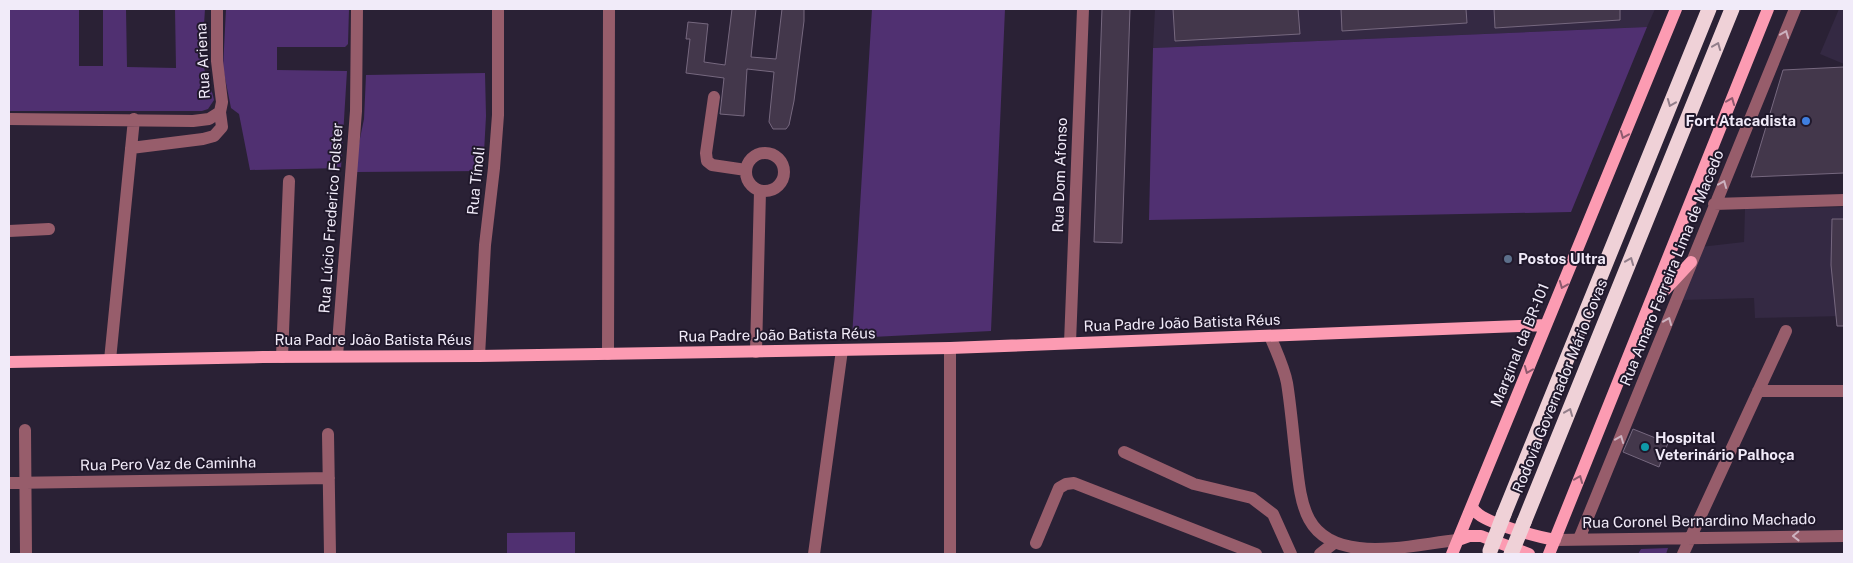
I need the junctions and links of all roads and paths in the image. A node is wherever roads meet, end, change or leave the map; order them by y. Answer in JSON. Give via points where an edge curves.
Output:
{"nodes":[{"id":1,"x":217,"y":9,"type":"edge"},
{"id":2,"x":357,"y":9,"type":"edge"},
{"id":3,"x":498,"y":9,"type":"edge"},
{"id":4,"x":609,"y":9,"type":"edge"},
{"id":5,"x":1083,"y":9,"type":"edge"},
{"id":6,"x":1676,"y":9,"type":"edge"},
{"id":7,"x":1709,"y":9,"type":"edge"},
{"id":8,"x":1732,"y":9,"type":"edge"},
{"id":9,"x":1768,"y":9,"type":"edge"},
{"id":10,"x":1795,"y":9,"type":"edge"},
{"id":11,"x":714,"y":98,"type":"dead end"},
{"id":12,"x":220,"y":112,"type":"junction"},
{"id":13,"x":9,"y":119,"type":"edge"},
{"id":14,"x":134,"y":119,"type":"junction"},
{"id":15,"x":131,"y":148,"type":"junction"},
{"id":16,"x":746,"y":170,"type":"junction"},
{"id":17,"x":289,"y":181,"type":"dead end"},
{"id":18,"x":760,"y":191,"type":"junction"},
{"id":19,"x":1844,"y":200,"type":"edge"},
{"id":20,"x":1714,"y":204,"type":"junction"},
{"id":21,"x":49,"y":229,"type":"dead end"},
{"id":22,"x":9,"y":231,"type":"edge"},
{"id":23,"x":1691,"y":262,"type":"junction"},
{"id":24,"x":1647,"y":310,"type":"junction"},
{"id":25,"x":1546,"y":324,"type":"junction"},
{"id":26,"x":1786,"y":331,"type":"dead end"},
{"id":27,"x":1270,"y":336,"type":"junction"},
{"id":28,"x":1070,"y":343,"type":"junction"},
{"id":29,"x":950,"y":348,"type":"junction"},
{"id":30,"x":842,"y":350,"type":"junction"},
{"id":31,"x":756,"y":352,"type":"junction"},
{"id":32,"x":608,"y":354,"type":"junction"},
{"id":33,"x":337,"y":356,"type":"junction"},
{"id":34,"x":479,"y":356,"type":"junction"},
{"id":35,"x":282,"y":357,"type":"junction"},
{"id":36,"x":110,"y":360,"type":"junction"},
{"id":37,"x":9,"y":362,"type":"edge"},
{"id":38,"x":1758,"y":391,"type":"junction"},
{"id":39,"x":1844,"y":391,"type":"edge"},
{"id":40,"x":25,"y":430,"type":"dead end"},
{"id":41,"x":328,"y":434,"type":"dead end"},
{"id":42,"x":1124,"y":452,"type":"dead end"},
{"id":43,"x":329,"y":478,"type":"junction"},
{"id":44,"x":9,"y":483,"type":"edge"},
{"id":45,"x":26,"y":483,"type":"junction"},
{"id":46,"x":1472,"y":506,"type":"junction"},
{"id":47,"x":1844,"y":536,"type":"edge"},
{"id":48,"x":1691,"y":538,"type":"junction"},
{"id":49,"x":1579,"y":539,"type":"junction"},
{"id":50,"x":1458,"y":540,"type":"junction"},
{"id":51,"x":1555,"y":540,"type":"junction"},
{"id":52,"x":1036,"y":543,"type":"dead end"},
{"id":53,"x":1334,"y":543,"type":"junction"},
{"id":54,"x":1489,"y":553,"type":"edge"},
{"id":55,"x":26,"y":554,"type":"edge"},
{"id":56,"x":330,"y":554,"type":"edge"},
{"id":57,"x":814,"y":554,"type":"edge"},
{"id":58,"x":950,"y":554,"type":"edge"},
{"id":59,"x":1256,"y":554,"type":"edge"},
{"id":60,"x":1291,"y":554,"type":"edge"},
{"id":61,"x":1320,"y":554,"type":"edge"},
{"id":62,"x":1452,"y":554,"type":"edge"},
{"id":63,"x":1511,"y":554,"type":"edge"},
{"id":64,"x":1530,"y":554,"type":"edge"},
{"id":65,"x":1549,"y":554,"type":"edge"},
{"id":66,"x":1683,"y":554,"type":"edge"}],
"edges":[{"from":1,"to":12,"type":"street","name":"Rua Ariena"},
{"from":2,"to":33,"type":"street","name":"Rua Lúcio Frederico Folster","via":[[356,111]]},
{"from":3,"to":34,"type":"street","name":"Rua Tínoli","via":[[498,124]]},
{"from":4,"to":32,"type":"street"},
{"from":5,"to":28,"type":"street","name":"Rua Dom Afonso"},
{"from":6,"to":25,"type":"main road","name":"Marginal da BR-101","one_way":true},
{"from":7,"to":54,"type":"highway","name":"Rodovia Governador Mário Covas","one_way":true,"bridge":true},
{"from":63,"to":8,"type":"highway","name":"Rodovia Governador Mário Covas","one_way":true,"bridge":true},
{"from":24,"to":9,"type":"main road","one_way":true},
{"from":20,"to":10,"type":"street","name":"Rua Amaro Ferreira Lima de Macedo","one_way":true},
{"from":11,"to":16,"type":"street","via":[[707,161],[712,165]]},
{"from":12,"to":14,"type":"street","via":[[209,119],[193,121]]},
{"from":12,"to":15,"type":"street","name":"Rua Ariena","via":[[222,127],[214,136]]},
{"from":13,"to":14,"type":"street"},
{"from":14,"to":15,"type":"street"},
{"from":15,"to":36,"type":"street"},
{"from":16,"to":18,"type":"street","via":[[749,183]]},
{"from":16,"to":18,"type":"street","via":[[750,160],[760,153],[772,154],[781,161],[785,172],[781,184],[772,190]]},
{"from":17,"to":35,"type":"street"},
{"from":18,"to":31,"type":"street"},
{"from":19,"to":20,"type":"street"},
{"from":20,"to":23,"type":"street","name":"Rua Amaro Ferreira Lima de Macedo"},
{"from":21,"to":22,"type":"street"},
{"from":23,"to":24,"type":"main road"},
{"from":49,"to":23,"type":"street","name":"Rua Amaro Ferreira Lima de Macedo","one_way":true},
{"from":51,"to":24,"type":"main road","one_way":true},
{"from":25,"to":27,"type":"main road","name":"Rua Padre João Batista Réus"},
{"from":25,"to":46,"type":"main road","name":"Marginal da BR-101","one_way":true},
{"from":26,"to":38,"type":"street"},
{"from":27,"to":28,"type":"main road","name":"Rua Padre João Batista Réus"},
{"from":27,"to":53,"type":"street","via":[[1287,382],[1303,510],[1321,534]]},
{"from":28,"to":29,"type":"main road","name":"Rua Padre João Batista Réus"},
{"from":29,"to":30,"type":"main road","name":"Rua Padre João Batista Réus"},
{"from":29,"to":58,"type":"street"},
{"from":30,"to":31,"type":"main road","name":"Rua Padre João Batista Réus"},
{"from":30,"to":57,"type":"street"},
{"from":31,"to":32,"type":"main road","name":"Rua Padre João Batista Réus"},
{"from":32,"to":34,"type":"main road","name":"Rua Padre João Batista Réus"},
{"from":33,"to":34,"type":"main road","name":"Rua Padre João Batista Réus"},
{"from":33,"to":35,"type":"main road","name":"Rua Padre João Batista Réus"},
{"from":35,"to":36,"type":"main road","name":"Rua Padre João Batista Réus"},
{"from":36,"to":37,"type":"main road","name":"Rua Padre João Batista Réus"},
{"from":38,"to":39,"type":"street"},
{"from":38,"to":48,"type":"street"},
{"from":40,"to":45,"type":"street"},
{"from":41,"to":43,"type":"street"},
{"from":42,"to":60,"type":"street","via":[[1194,484],[1252,498],[1273,514]]},
{"from":43,"to":45,"type":"street","name":"Rua Pero Vaz de Caminha"},
{"from":43,"to":56,"type":"street"},
{"from":44,"to":45,"type":"street","name":"Rua Pero Vaz de Caminha"},
{"from":45,"to":55,"type":"street"},
{"from":46,"to":50,"type":"main road","name":"Marginal da BR-101"},
{"from":46,"to":51,"type":"main road","via":[[1486,519]]},
{"from":47,"to":48,"type":"street","name":"Rua Coronel Bernardino Machado","one_way":true},
{"from":48,"to":49,"type":"street","name":"Rua Coronel Bernardino Machado"},
{"from":48,"to":66,"type":"street"},
{"from":49,"to":51,"type":"street","name":"Rua Coronel Bernardino Machado"},
{"from":50,"to":53,"type":"street","via":[[1361,549]]},
{"from":50,"to":62,"type":"main road","name":"Marginal da BR-101"},
{"from":50,"to":64,"type":"main road","via":[[1481,536]]},
{"from":51,"to":65,"type":"main road"},
{"from":52,"to":59,"type":"street","via":[[1059,488],[1074,483]]},
{"from":53,"to":61,"type":"street"}]}
